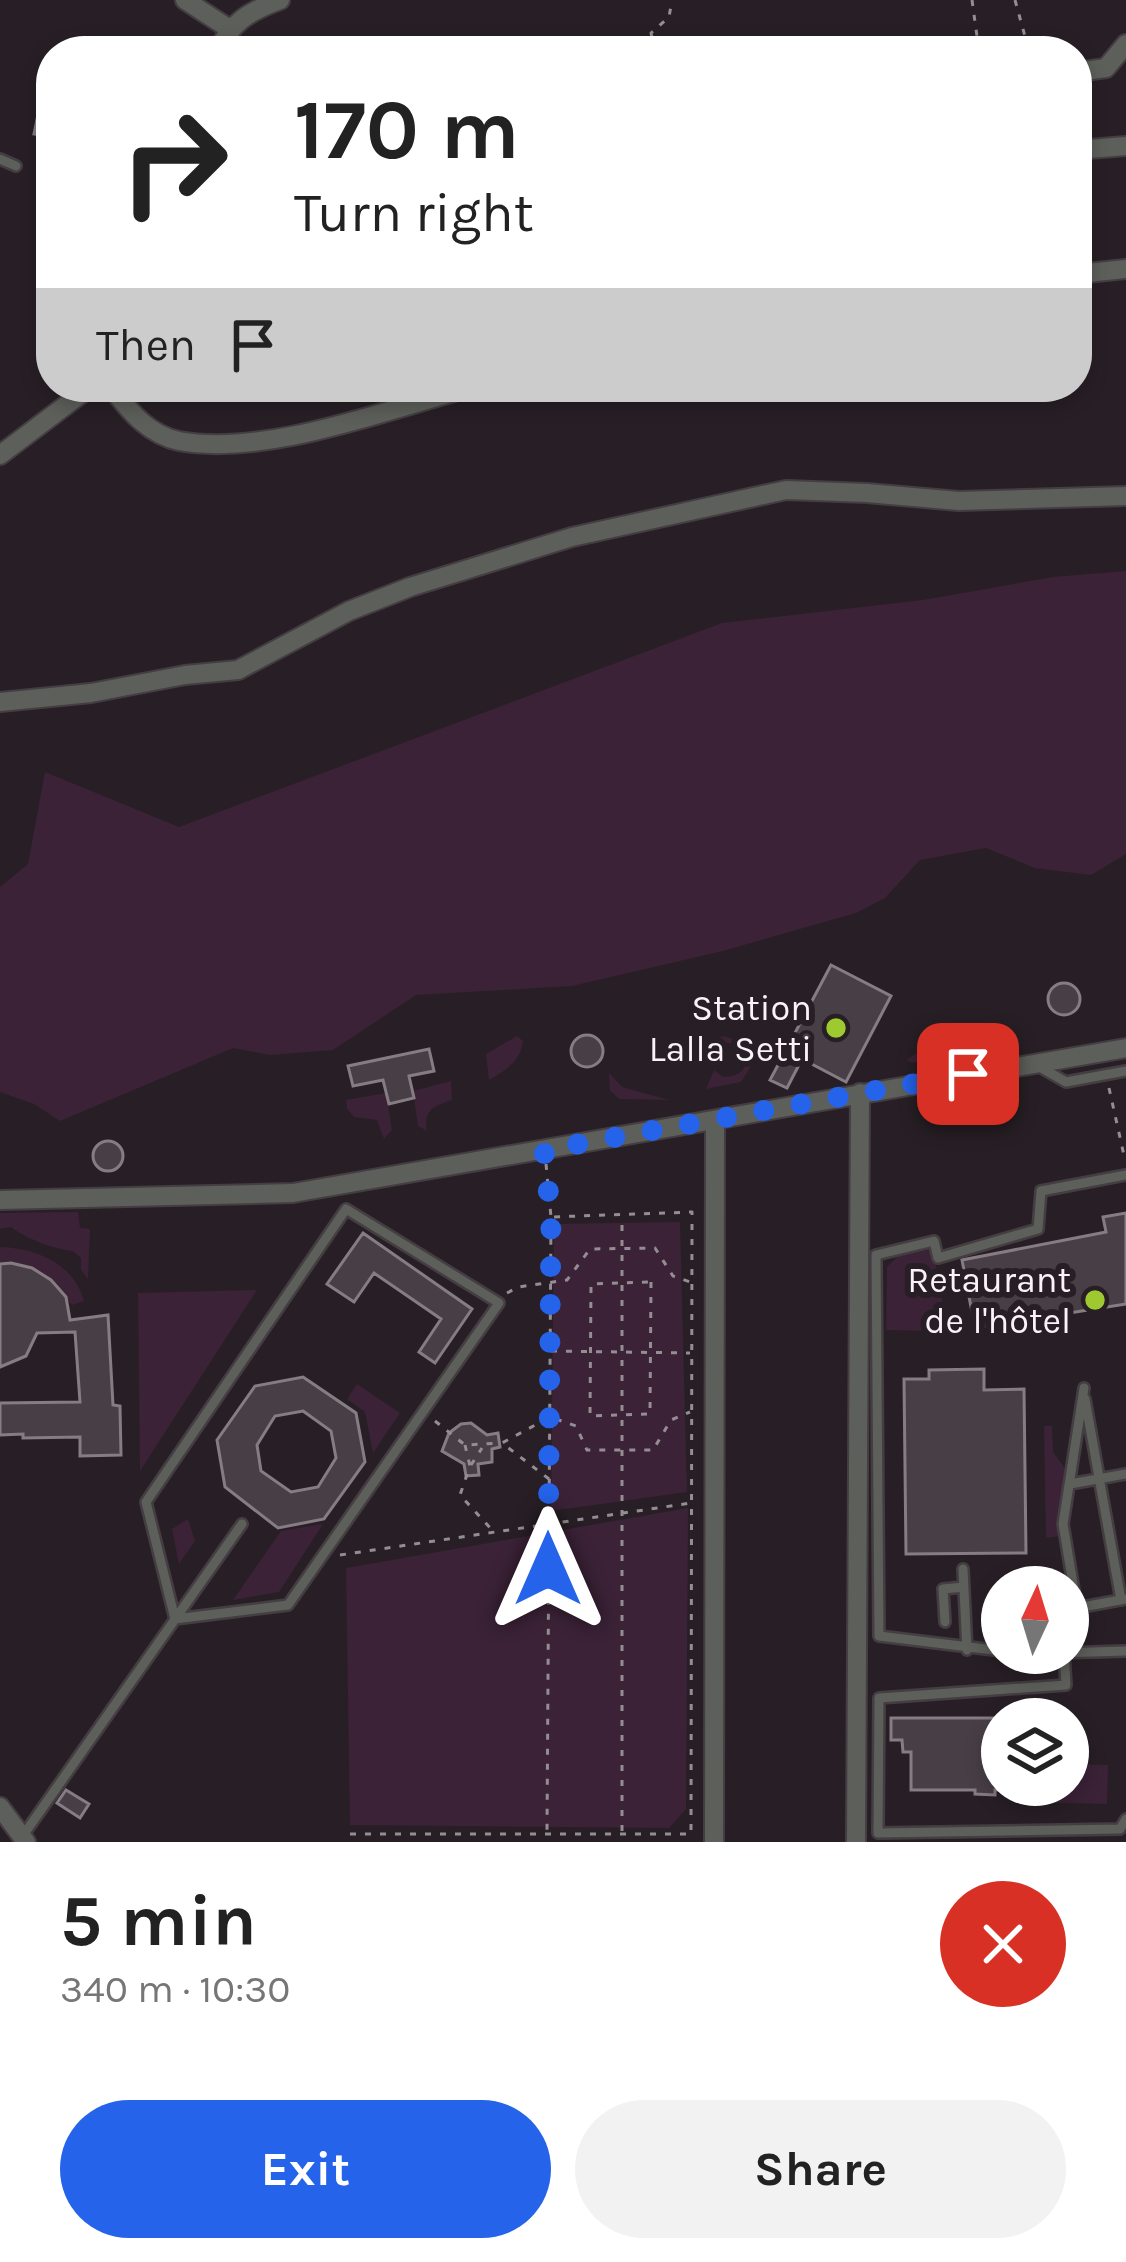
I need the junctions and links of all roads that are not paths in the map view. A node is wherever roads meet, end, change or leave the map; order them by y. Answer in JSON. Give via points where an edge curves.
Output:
{"nodes":[{"id":1,"x":185,"y":0,"type":"edge"},
{"id":2,"x":280,"y":0,"type":"edge"},
{"id":3,"x":228,"y":28,"type":"junction"},
{"id":4,"x":225,"y":36,"type":"edge"},
{"id":5,"x":1126,"y":44,"type":"edge"},
{"id":6,"x":1092,"y":70,"type":"edge"},
{"id":7,"x":1126,"y":146,"type":"edge"},
{"id":8,"x":1092,"y":148,"type":"edge"},
{"id":9,"x":0,"y":159,"type":"edge"},
{"id":10,"x":16,"y":166,"type":"dead end"},
{"id":11,"x":1126,"y":269,"type":"edge"},
{"id":12,"x":1092,"y":272,"type":"edge"},
{"id":13,"x":69,"y":402,"type":"edge"},
{"id":14,"x":123,"y":402,"type":"edge"},
{"id":15,"x":419,"y":402,"type":"edge"},
{"id":16,"x":0,"y":455,"type":"edge"},
{"id":17,"x":1126,"y":496,"type":"edge"},
{"id":18,"x":0,"y":701,"type":"edge"},
{"id":19,"x":1126,"y":1048,"type":"edge"},
{"id":20,"x":1033,"y":1063,"type":"junction"},
{"id":21,"x":1126,"y":1070,"type":"edge"},
{"id":22,"x":860,"y":1093,"type":"junction"},
{"id":23,"x":715,"y":1120,"type":"junction"},
{"id":24,"x":1126,"y":1171,"type":"edge"},
{"id":25,"x":0,"y":1200,"type":"edge"},
{"id":26,"x":1126,"y":1474,"type":"edge"},
{"id":27,"x":1097,"y":1479,"type":"junction"},
{"id":28,"x":1070,"y":1484,"type":"junction"},
{"id":29,"x":242,"y":1524,"type":"dead end"},
{"id":30,"x":963,"y":1569,"type":"dead end"},
{"id":31,"x":964,"y":1586,"type":"junction"},
{"id":32,"x":1123,"y":1600,"type":"edge"},
{"id":33,"x":175,"y":1618,"type":"junction"},
{"id":34,"x":945,"y":1622,"type":"dead end"},
{"id":35,"x":967,"y":1650,"type":"junction"},
{"id":36,"x":981,"y":1650,"type":"edge"},
{"id":37,"x":1126,"y":1651,"type":"edge"},
{"id":38,"x":1089,"y":1652,"type":"edge"},
{"id":39,"x":1064,"y":1674,"type":"edge"},
{"id":40,"x":0,"y":1808,"type":"edge"},
{"id":41,"x":1126,"y":1819,"type":"edge"},
{"id":42,"x":24,"y":1840,"type":"edge"},
{"id":43,"x":714,"y":1842,"type":"edge"},
{"id":44,"x":856,"y":1842,"type":"edge"}],
"edges":[{"from":1,"to":3,"type":"street"},
{"from":2,"to":3,"type":"street"},
{"from":3,"to":4,"type":"street"},
{"from":5,"to":6,"type":"street","via":[[1106,68]]},
{"from":7,"to":8,"type":"street"},
{"from":9,"to":10,"type":"lane"},
{"from":11,"to":12,"type":"street"},
{"from":13,"to":16,"type":"street"},
{"from":14,"to":15,"type":"street","via":[[140,422],[177,441],[245,442]]},
{"from":17,"to":18,"type":"street","via":[[959,501],[785,490],[572,537],[410,586],[238,670]]},
{"from":19,"to":20,"type":"street"},
{"from":20,"to":21,"type":"lane","via":[[1066,1082]]},
{"from":20,"to":22,"type":"street"},
{"from":22,"to":23,"type":"street"},
{"from":22,"to":44,"type":"street"},
{"from":23,"to":25,"type":"street","via":[[293,1192]]},
{"from":23,"to":43,"type":"street"},
{"from":24,"to":35,"type":"lane","via":[[1041,1191],[1038,1229],[938,1258],[934,1241],[876,1255],[879,1636]]},
{"from":26,"to":27,"type":"lane"},
{"from":27,"to":28,"type":"lane"},
{"from":27,"to":28,"type":"lane","via":[[1084,1388]]},
{"from":27,"to":32,"type":"lane"},
{"from":28,"to":32,"type":"lane","via":[[1063,1523],[1077,1608]]},
{"from":29,"to":33,"type":"lane"},
{"from":30,"to":31,"type":"lane"},
{"from":31,"to":34,"type":"lane","via":[[944,1589]]},
{"from":31,"to":35,"type":"lane"},
{"from":33,"to":33,"type":"lane","via":[[146,1502],[346,1209],[499,1303],[288,1605]]},
{"from":33,"to":42,"type":"lane"},
{"from":35,"to":36,"type":"lane"},
{"from":37,"to":38,"type":"lane"},
{"from":39,"to":41,"type":"lane","via":[[1066,1685],[879,1698],[878,1833],[1120,1829]]},
{"from":40,"to":42,"type":"street"}]}
